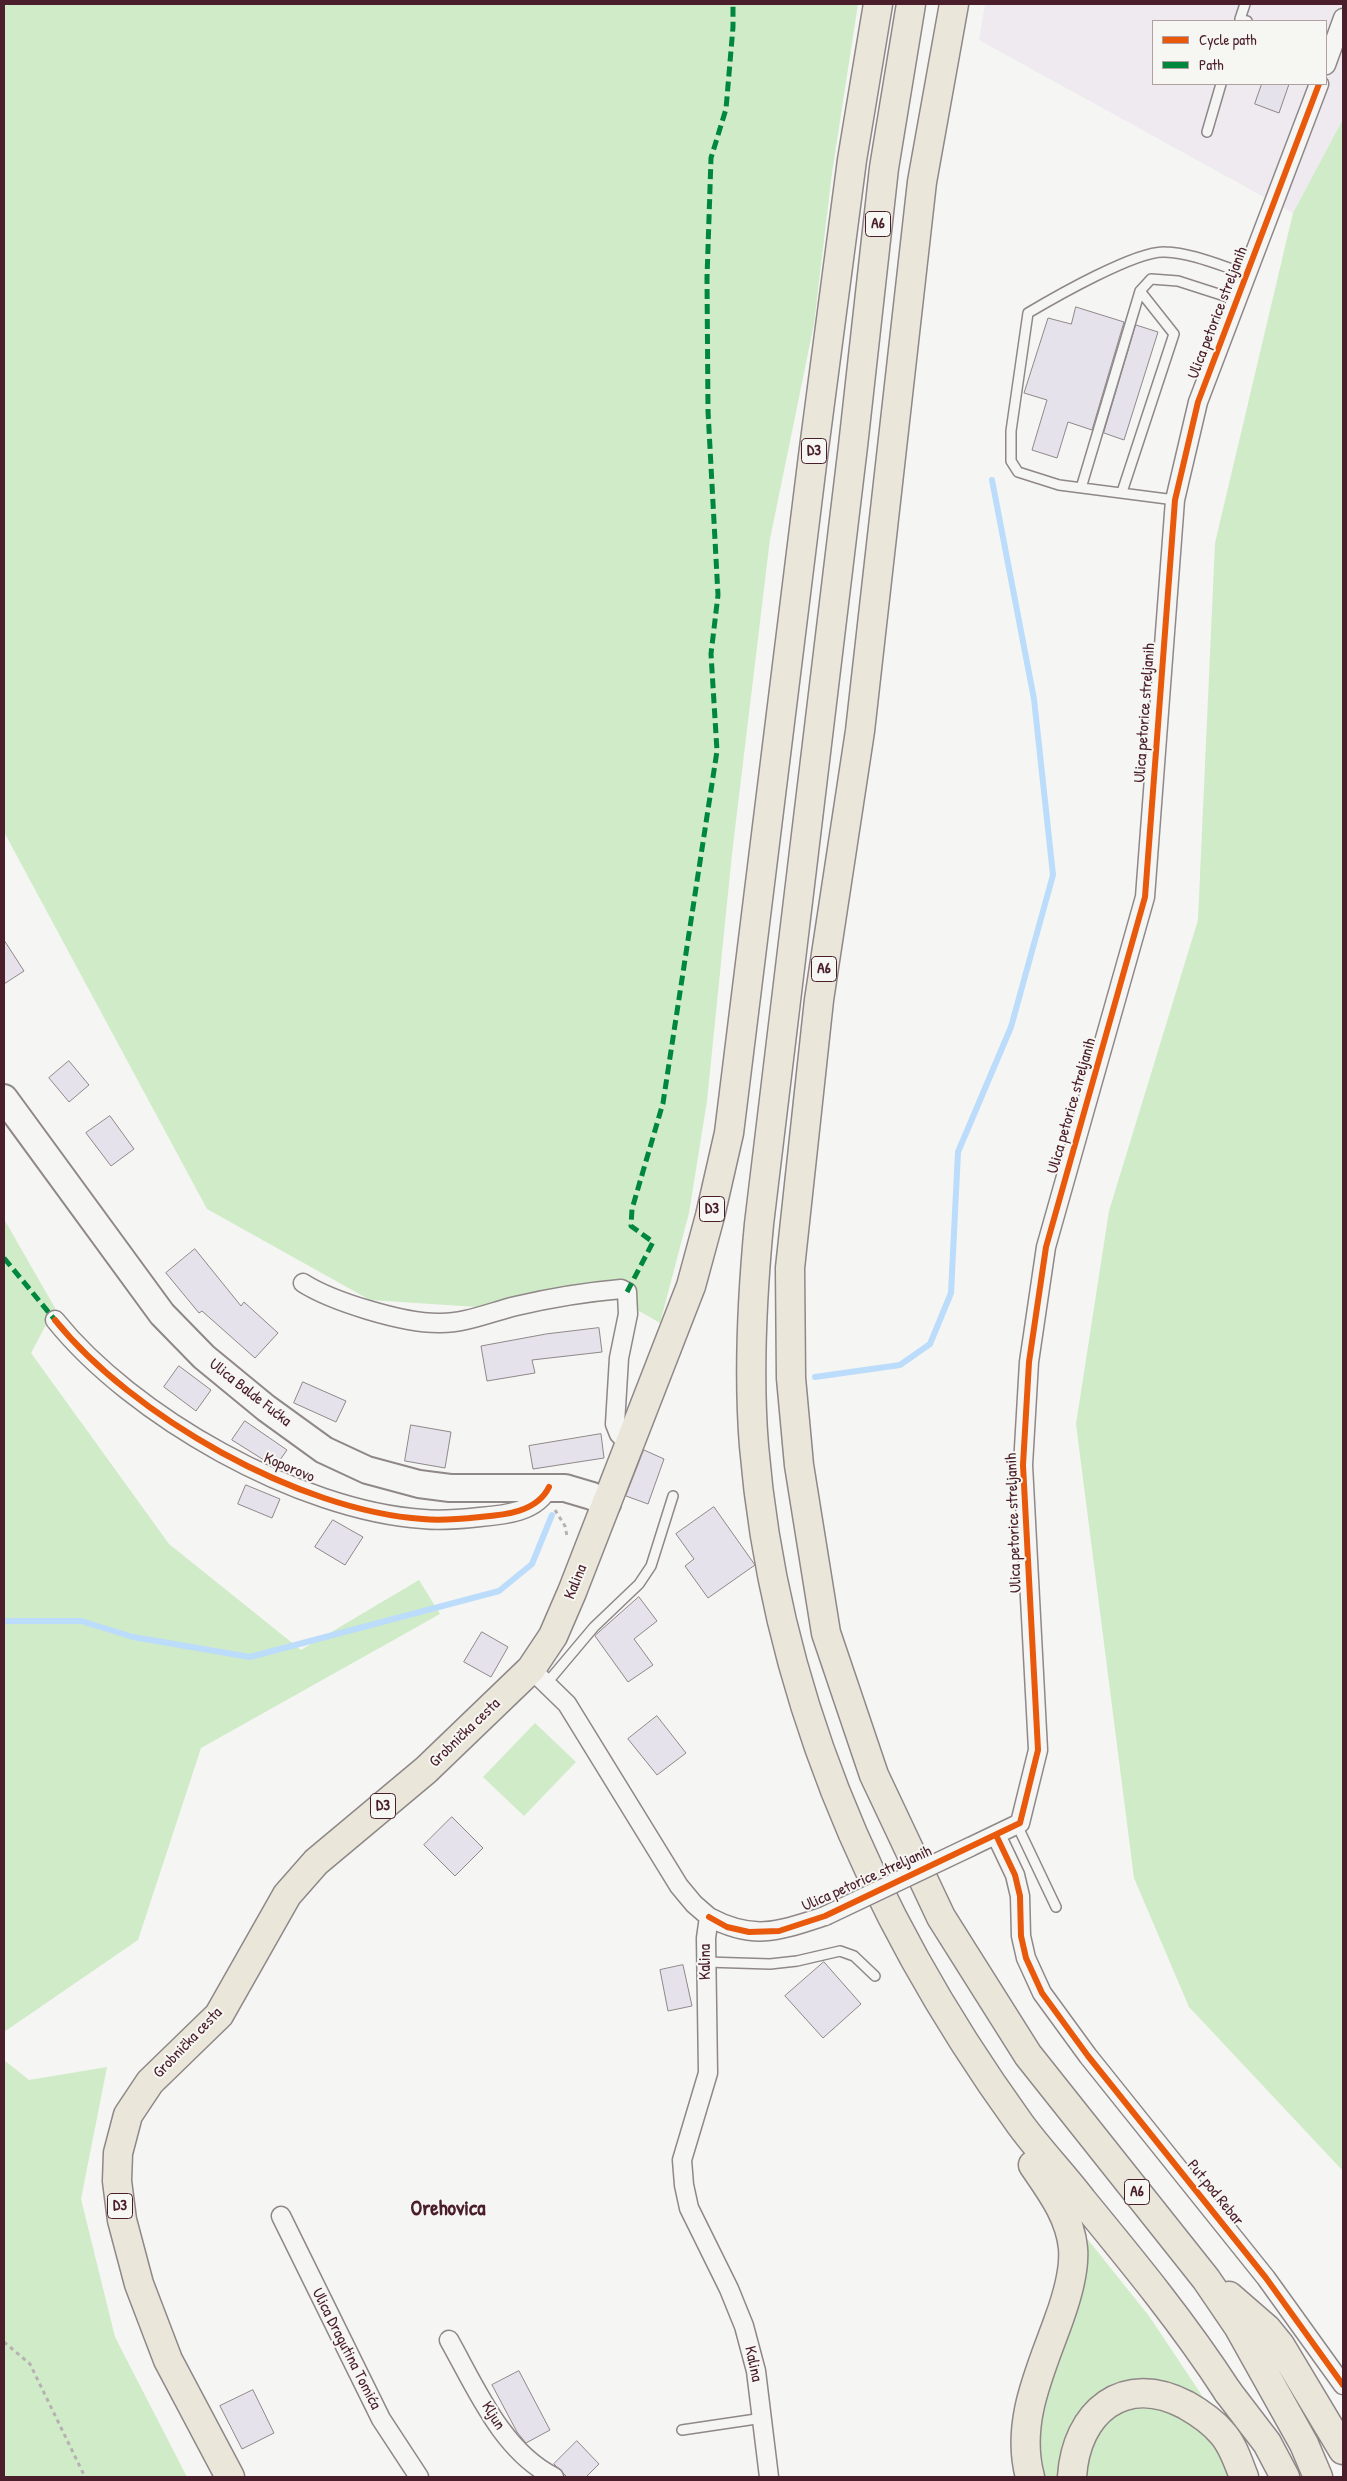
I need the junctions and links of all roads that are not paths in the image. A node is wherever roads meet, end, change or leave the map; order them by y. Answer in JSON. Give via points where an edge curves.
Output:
{"nodes":[{"id":1,"x":878,"y":4,"type":"edge"},
{"id":2,"x":911,"y":4,"type":"edge"},
{"id":3,"x":954,"y":4,"type":"edge"},
{"id":4,"x":1244,"y":4,"type":"edge"},
{"id":5,"x":1343,"y":18,"type":"edge"},
{"id":6,"x":1242,"y":20,"type":"edge"},
{"id":7,"x":1328,"y":55,"type":"edge"},
{"id":8,"x":1221,"y":85,"type":"edge"},
{"id":9,"x":1319,"y":85,"type":"edge"},
{"id":10,"x":1207,"y":132,"type":"dead end"},
{"id":11,"x":1247,"y":274,"type":"junction"},
{"id":12,"x":1140,"y":291,"type":"junction"},
{"id":13,"x":1237,"y":300,"type":"junction"},
{"id":14,"x":1082,"y":488,"type":"junction"},
{"id":15,"x":1122,"y":492,"type":"junction"},
{"id":16,"x":1175,"y":500,"type":"junction"},
{"id":17,"x":4,"y":1098,"type":"edge"},
{"id":18,"x":303,"y":1284,"type":"dead end"},
{"id":19,"x":55,"y":1320,"type":"dead end"},
{"id":20,"x":629,"y":1444,"type":"junction"},
{"id":21,"x":549,"y":1487,"type":"junction"},
{"id":22,"x":673,"y":1496,"type":"dead end"},
{"id":23,"x":607,"y":1504,"type":"junction"},
{"id":24,"x":539,"y":1677,"type":"junction"},
{"id":25,"x":1017,"y":1825,"type":"junction"},
{"id":26,"x":996,"y":1835,"type":"junction"},
{"id":27,"x":1056,"y":1907,"type":"dead end"},
{"id":28,"x":709,"y":1917,"type":"junction"},
{"id":29,"x":706,"y":1962,"type":"junction"},
{"id":30,"x":875,"y":1976,"type":"dead end"},
{"id":31,"x":996,"y":2091,"type":"junction"},
{"id":32,"x":281,"y":2216,"type":"dead end"},
{"id":33,"x":1206,"y":2279,"type":"junction"},
{"id":34,"x":449,"y":2340,"type":"dead end"},
{"id":35,"x":1343,"y":2385,"type":"edge"},
{"id":36,"x":1228,"y":2392,"type":"junction"},
{"id":37,"x":763,"y":2418,"type":"junction"},
{"id":38,"x":682,"y":2430,"type":"dead end"},
{"id":39,"x":1343,"y":2450,"type":"edge"},
{"id":40,"x":230,"y":2477,"type":"edge"},
{"id":41,"x":419,"y":2477,"type":"edge"},
{"id":42,"x":554,"y":2477,"type":"edge"},
{"id":43,"x":769,"y":2477,"type":"edge"},
{"id":44,"x":1030,"y":2477,"type":"edge"},
{"id":45,"x":1072,"y":2477,"type":"edge"},
{"id":46,"x":1244,"y":2477,"type":"edge"},
{"id":47,"x":1268,"y":2477,"type":"edge"},
{"id":48,"x":1284,"y":2477,"type":"edge"},
{"id":49,"x":1318,"y":2477,"type":"edge"}],
"edges":[{"from":1,"to":20,"type":"main road","number":"D3","via":[[852,160],[729,1132],[691,1286]]},
{"from":2,"to":31,"type":"main road","number":"A6","via":[[884,168],[854,446],[759,1224],[751,1352],[754,1444],[780,1616],[809,1720],[841,1808],[893,1923],[958,2034]]},
{"from":3,"to":33,"type":"main road","number":"A6","via":[[922,182],[860,731],[819,1000],[790,1268],[792,1378],[799,1465],[826,1633],[874,1775],[941,1917],[1028,2055]]},
{"from":4,"to":6,"type":"lane"},
{"from":5,"to":7,"type":"street"},
{"from":8,"to":10,"type":"lane"},
{"from":9,"to":11,"type":"street","name":"Ulica petorice streljanih"},
{"from":11,"to":13,"type":"street","name":"Ulica petorice streljanih"},
{"from":11,"to":14,"type":"lane","via":[[1164,252],[1106,272],[1028,313],[1012,431],[1012,461],[1018,472],[1059,485]]},
{"from":12,"to":13,"type":"lane","via":[[1152,279],[1178,281]]},
{"from":12,"to":14,"type":"lane"},
{"from":12,"to":15,"type":"lane","via":[[1174,334]]},
{"from":13,"to":16,"type":"street","name":"Ulica petorice streljanih","via":[[1198,402]]},
{"from":14,"to":15,"type":"lane"},
{"from":15,"to":16,"type":"lane"},
{"from":16,"to":25,"type":"street","name":"Ulica petorice streljanih","via":[[1145,897],[1046,1248],[1028,1362],[1023,1465],[1038,1750],[1020,1824]]},
{"from":17,"to":21,"type":"main road","name":"Ulica Balde Fućka","via":[[162,1314],[204,1357],[324,1450],[367,1470],[419,1484],[450,1488]]},
{"from":18,"to":20,"type":"street","via":[[363,1307],[409,1320],[438,1323],[622,1288],[628,1292],[628,1314],[620,1358],[615,1424]]},
{"from":19,"to":21,"type":"street","name":"Koporovo","via":[[71,1341],[96,1364],[155,1412],[193,1437],[292,1485],[331,1500],[422,1519],[455,1520],[529,1508],[544,1499]]},
{"from":20,"to":23,"type":"main road","number":"D3"},
{"from":21,"to":23,"type":"main road","name":"Ulica Balde Fućka","via":[[578,1491]]},
{"from":22,"to":24,"type":"lane","via":[[651,1566],[639,1584]]},
{"from":23,"to":24,"type":"main road","name":"Kalina","number":"D3"},
{"from":24,"to":28,"type":"street","via":[[567,1704],[679,1886]]},
{"from":24,"to":40,"type":"main road","name":"Grobnička cesta","number":"D3","via":[[316,1862],[287,1895],[219,2015],[150,2082],[128,2115],[118,2153],[117,2181],[122,2220],[137,2275],[168,2360]]},
{"from":25,"to":26,"type":"street","name":"Ulica petorice streljanih"},
{"from":25,"to":27,"type":"lane"},
{"from":26,"to":28,"type":"street","name":"Ulica petorice streljanih","bridge":true,"via":[[824,1916],[779,1931],[749,1932],[728,1927]]},
{"from":26,"to":35,"type":"street","name":"Put pod Rebar","via":[[1015,1875],[1026,1958],[1042,1992],[1266,2278]]},
{"from":28,"to":29,"type":"street","name":"Kalina"},
{"from":29,"to":30,"type":"lane","via":[[770,1964],[840,1951],[854,1956]]},
{"from":29,"to":37,"type":"street","name":"Kalina","via":[[708,2073],[682,2160],[684,2185],[689,2208],[744,2326]]},
{"from":31,"to":36,"type":"main road","number":"A6","via":[[1156,2291]]},
{"from":31,"to":44,"type":"main road","via":[[1000,2108],[1015,2138],[1059,2205],[1073,2248],[1065,2303],[1029,2403],[1025,2460]]},
{"from":32,"to":41,"type":"street","name":"Ulica Dragutina Tomića","via":[[381,2419]]},
{"from":33,"to":39,"type":"main road","via":[[1251,2314],[1280,2345]]},
{"from":33,"to":49,"type":"main road","number":"A6","via":[[1238,2326],[1304,2444]]},
{"from":34,"to":42,"type":"street","name":"Kljun","via":[[507,2437]]},
{"from":36,"to":47,"type":"main road"},
{"from":36,"to":48,"type":"main road","via":[[1267,2443]]},
{"from":37,"to":38,"type":"lane"},
{"from":37,"to":43,"type":"street","name":"Kalina"},
{"from":45,"to":46,"type":"main road","via":[[1079,2439],[1093,2416],[1105,2404],[1121,2396],[1136,2394],[1169,2397],[1206,2417],[1231,2444]]}]}
